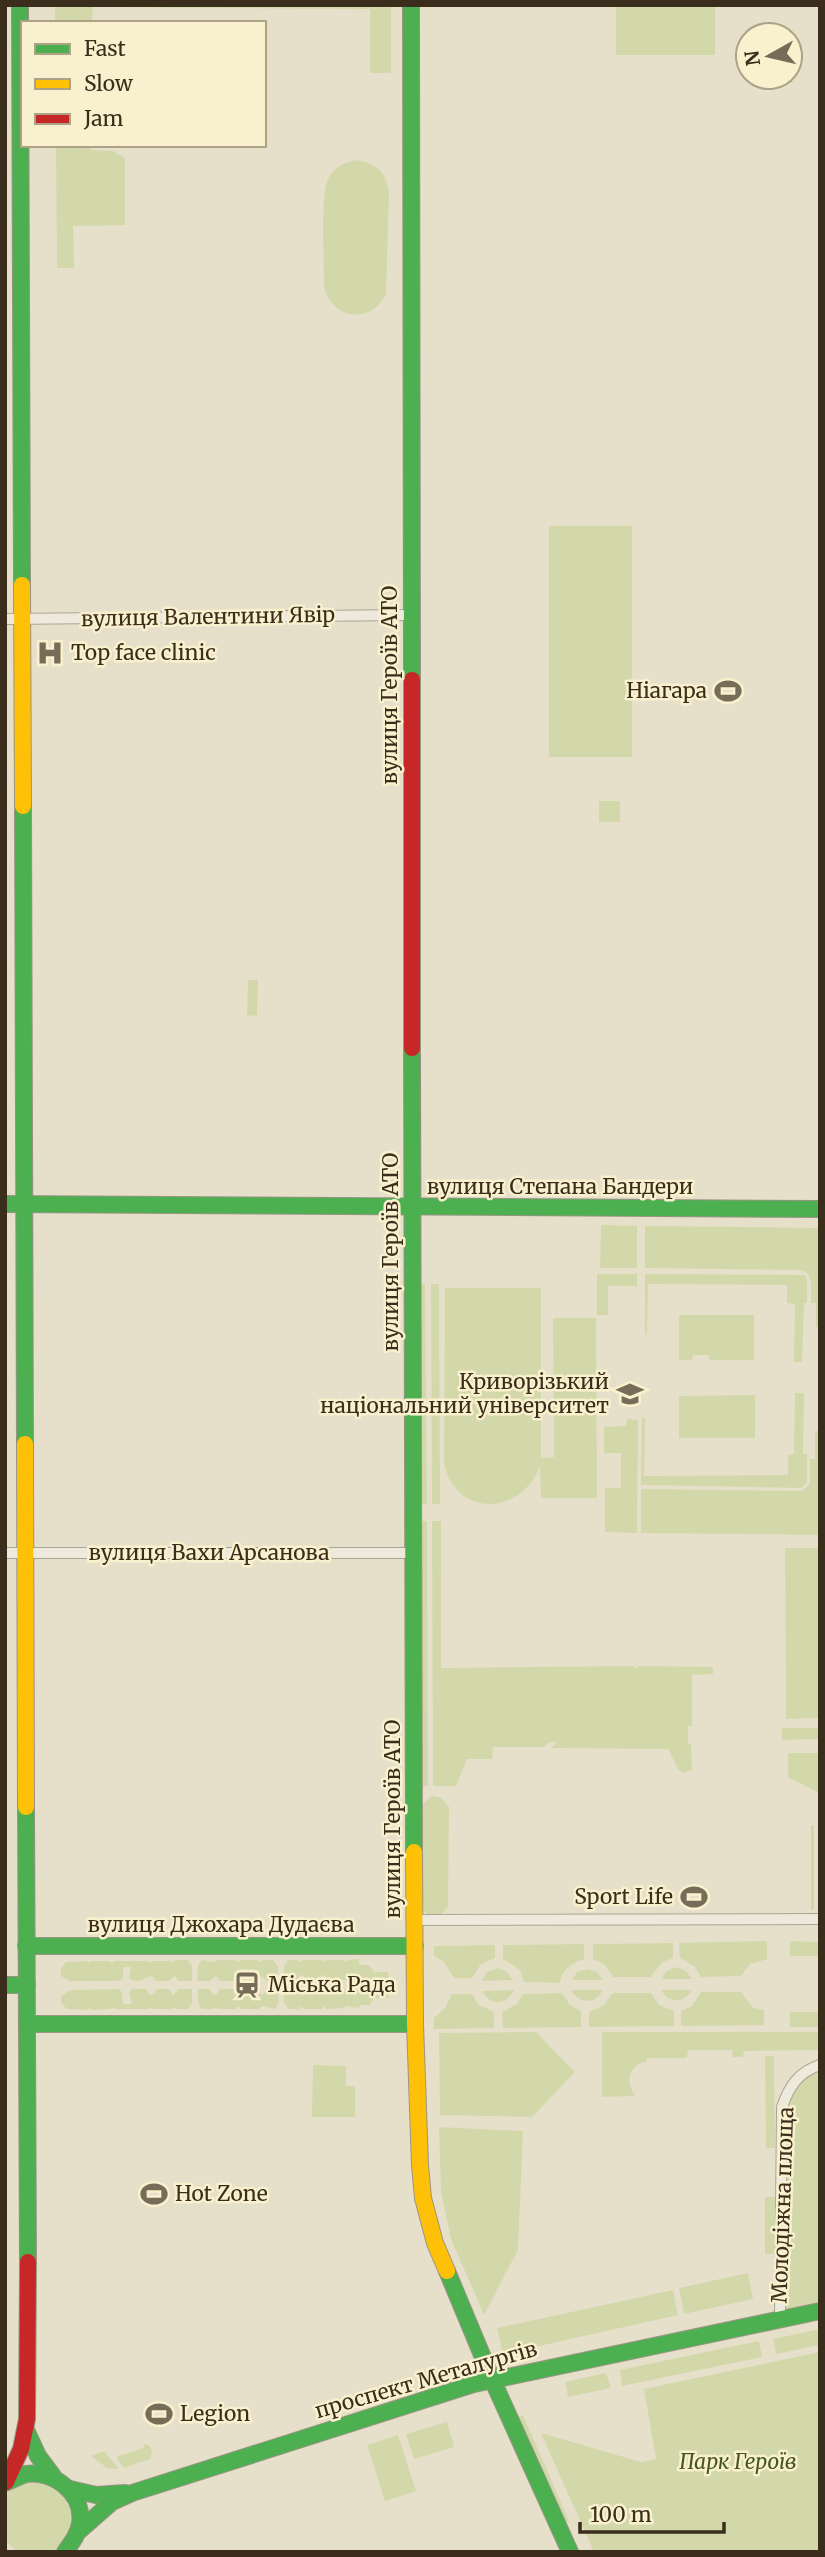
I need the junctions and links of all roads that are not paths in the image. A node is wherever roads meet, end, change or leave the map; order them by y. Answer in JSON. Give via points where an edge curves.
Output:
{"nodes":[{"id":1,"x":20,"y":5,"type":"edge"},
{"id":2,"x":411,"y":5,"type":"edge"},
{"id":3,"x":411,"y":615,"type":"junction"},
{"id":4,"x":13,"y":619,"type":"edge"},
{"id":5,"x":5,"y":1204,"type":"edge"},
{"id":6,"x":23,"y":1205,"type":"junction"},
{"id":7,"x":412,"y":1208,"type":"junction"},
{"id":8,"x":820,"y":1209,"type":"edge"},
{"id":9,"x":5,"y":1553,"type":"edge"},
{"id":10,"x":25,"y":1553,"type":"junction"},
{"id":11,"x":413,"y":1553,"type":"junction"},
{"id":12,"x":820,"y":1919,"type":"edge"},
{"id":13,"x":415,"y":1920,"type":"junction"},
{"id":14,"x":26,"y":1945,"type":"junction"},
{"id":15,"x":415,"y":1946,"type":"junction"},
{"id":16,"x":5,"y":1985,"type":"edge"},
{"id":17,"x":27,"y":1985,"type":"junction"},
{"id":18,"x":27,"y":2024,"type":"junction"},
{"id":19,"x":415,"y":2025,"type":"junction"},
{"id":20,"x":820,"y":2065,"type":"edge"},
{"id":21,"x":820,"y":2311,"type":"edge"},
{"id":22,"x":780,"y":2319,"type":"junction"},
{"id":23,"x":492,"y":2379,"type":"junction"},
{"id":24,"x":27,"y":2432,"type":"junction"},
{"id":25,"x":53,"y":2476,"type":"junction"},
{"id":26,"x":6,"y":2482,"type":"edge"},
{"id":27,"x":70,"y":2489,"type":"junction"},
{"id":28,"x":132,"y":2493,"type":"junction"},
{"id":29,"x":79,"y":2531,"type":"junction"},
{"id":30,"x":65,"y":2552,"type":"edge"},
{"id":31,"x":570,"y":2552,"type":"edge"}],
"edges":[{"from":1,"to":4,"type":"street"},
{"from":2,"to":3,"type":"street","name":"вулиця Героїв АТО"},
{"from":3,"to":4,"type":"street","name":"вулиця Валентини Явір"},
{"from":3,"to":7,"type":"street","name":"вулиця Героїв АТО"},
{"from":4,"to":6,"type":"street"},
{"from":5,"to":6,"type":"street","name":"вулиця Степана Бандери"},
{"from":6,"to":7,"type":"street","name":"вулиця Степана Бандери"},
{"from":6,"to":10,"type":"street"},
{"from":7,"to":8,"type":"street","name":"вулиця Степана Бандери"},
{"from":7,"to":11,"type":"street","name":"вулиця Героїв АТО"},
{"from":9,"to":10,"type":"street","name":"вулиця Вахи Арсанова"},
{"from":10,"to":11,"type":"street","name":"вулиця Вахи Арсанова"},
{"from":10,"to":14,"type":"street"},
{"from":11,"to":13,"type":"street","name":"вулиця Героїв АТО"},
{"from":12,"to":13,"type":"street"},
{"from":13,"to":15,"type":"street","name":"вулиця Героїв АТО"},
{"from":14,"to":15,"type":"street","name":"вулиця Джохара Дудаєва"},
{"from":14,"to":17,"type":"street"},
{"from":15,"to":19,"type":"street","name":"вулиця Героїв АТО"},
{"from":16,"to":17,"type":"street"},
{"from":17,"to":18,"type":"street"},
{"from":18,"to":19,"type":"street"},
{"from":18,"to":24,"type":"street"},
{"from":19,"to":23,"type":"street","name":"вулиця Героїв АТО","via":[[423,2198],[435,2243]]},
{"from":20,"to":22,"type":"street","name":"Молодіжна площа","via":[[794,2082],[782,2107]]},
{"from":21,"to":22,"type":"street","name":"проспект Металургів"},
{"from":22,"to":23,"type":"street","name":"проспект Металургів"},
{"from":23,"to":28,"type":"street","name":"проспект Металургів"},
{"from":23,"to":31,"type":"street","name":"вулиця Героїв АТО"},
{"from":24,"to":25,"type":"street"},
{"from":24,"to":26,"type":"street","via":[[22,2455]]},
{"from":25,"to":26,"type":"street","via":[[34,2472]]},
{"from":25,"to":27,"type":"street"},
{"from":27,"to":28,"type":"street","via":[[96,2495]]},
{"from":27,"to":29,"type":"street","via":[[80,2514]]},
{"from":28,"to":29,"type":"street","via":[[112,2502]]},
{"from":29,"to":30,"type":"street"}]}
